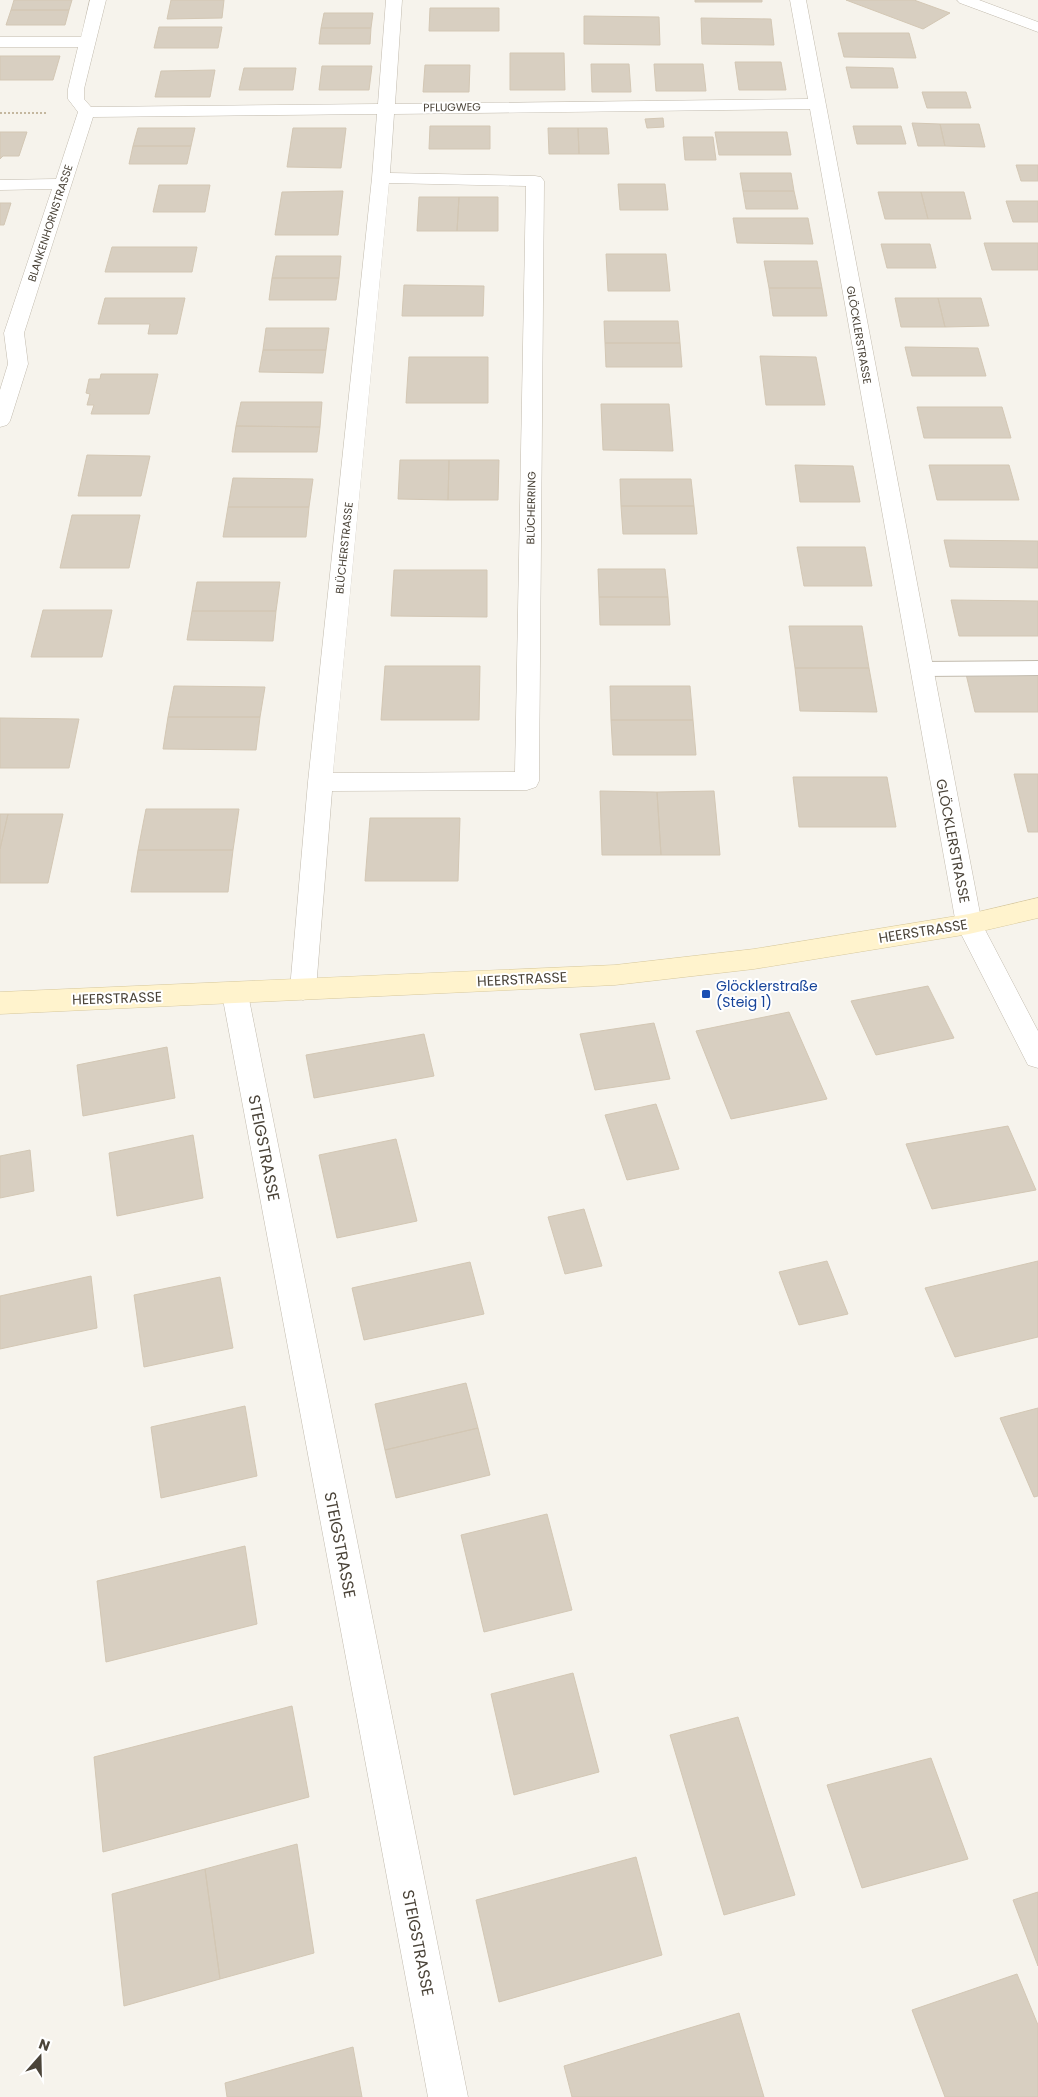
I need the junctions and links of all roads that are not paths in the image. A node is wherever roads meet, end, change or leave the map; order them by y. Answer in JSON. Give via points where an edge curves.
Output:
{"nodes":[{"id":1,"x":98,"y":0,"type":"edge"},
{"id":2,"x":394,"y":0,"type":"edge"},
{"id":3,"x":798,"y":0,"type":"edge"},
{"id":4,"x":965,"y":0,"type":"edge"},
{"id":5,"x":1038,"y":27,"type":"edge"},
{"id":6,"x":0,"y":42,"type":"edge"},
{"id":7,"x":87,"y":42,"type":"junction"},
{"id":8,"x":817,"y":104,"type":"junction"},
{"id":9,"x":385,"y":108,"type":"junction"},
{"id":10,"x":86,"y":112,"type":"junction"},
{"id":11,"x":382,"y":178,"type":"junction"},
{"id":12,"x":62,"y":184,"type":"junction"},
{"id":13,"x":0,"y":185,"type":"edge"},
{"id":14,"x":7,"y":333,"type":"edge"},
{"id":15,"x":0,"y":422,"type":"edge"},
{"id":16,"x":1038,"y":668,"type":"edge"},
{"id":17,"x":923,"y":669,"type":"junction"},
{"id":18,"x":320,"y":782,"type":"junction"},
{"id":19,"x":1038,"y":908,"type":"edge"},
{"id":20,"x":969,"y":924,"type":"junction"},
{"id":21,"x":303,"y":989,"type":"junction"},
{"id":22,"x":235,"y":994,"type":"junction"},
{"id":23,"x":0,"y":1003,"type":"edge"},
{"id":24,"x":1038,"y":1057,"type":"edge"},
{"id":25,"x":448,"y":2097,"type":"edge"}],
"edges":[{"from":1,"to":7,"type":"street"},
{"from":2,"to":9,"type":"street","name":"BLÜCHERSTRASSE"},
{"from":3,"to":8,"type":"street","name":"GLÖCKLERSTRASSE"},
{"from":4,"to":5,"type":"street"},
{"from":6,"to":7,"type":"street"},
{"from":7,"to":10,"type":"street","via":[[76,89],[76,99]]},
{"from":8,"to":9,"type":"street","name":"PFLUGWEG"},
{"from":8,"to":17,"type":"street","name":"GLÖCKLERSTRASSE"},
{"from":9,"to":10,"type":"street","name":"PFLUGWEG"},
{"from":9,"to":11,"type":"street","name":"BLÜCHERSTRASSE"},
{"from":10,"to":12,"type":"street","name":"BLANKENHORNSTRASSE"},
{"from":11,"to":18,"type":"street","name":"BLÜCHERSTRASSE"},
{"from":11,"to":18,"type":"street","name":"BLÜCHERRING","via":[[535,181],[527,781]]},
{"from":12,"to":13,"type":"street"},
{"from":12,"to":14,"type":"street","name":"BLANKENHORNSTRASSE"},
{"from":14,"to":15,"type":"street","name":"BLANKENHORNSTRASSE","via":[[18,364]]},
{"from":16,"to":17,"type":"lane"},
{"from":17,"to":20,"type":"street","name":"GLÖCKLERSTRASSE"},
{"from":18,"to":21,"type":"street","name":"BLÜCHERSTRASSE"},
{"from":19,"to":20,"type":"street","name":"HEERSTRASSE"},
{"from":20,"to":21,"type":"street","name":"HEERSTRASSE","via":[[735,962],[625,974]]},
{"from":20,"to":24,"type":"street","name":"GLÖCKLERSTRASSE"},
{"from":21,"to":22,"type":"street","name":"HEERSTRASSE"},
{"from":22,"to":23,"type":"street","name":"HEERSTRASSE"},
{"from":22,"to":25,"type":"street","name":"STEIGSTRASSE"}]}
